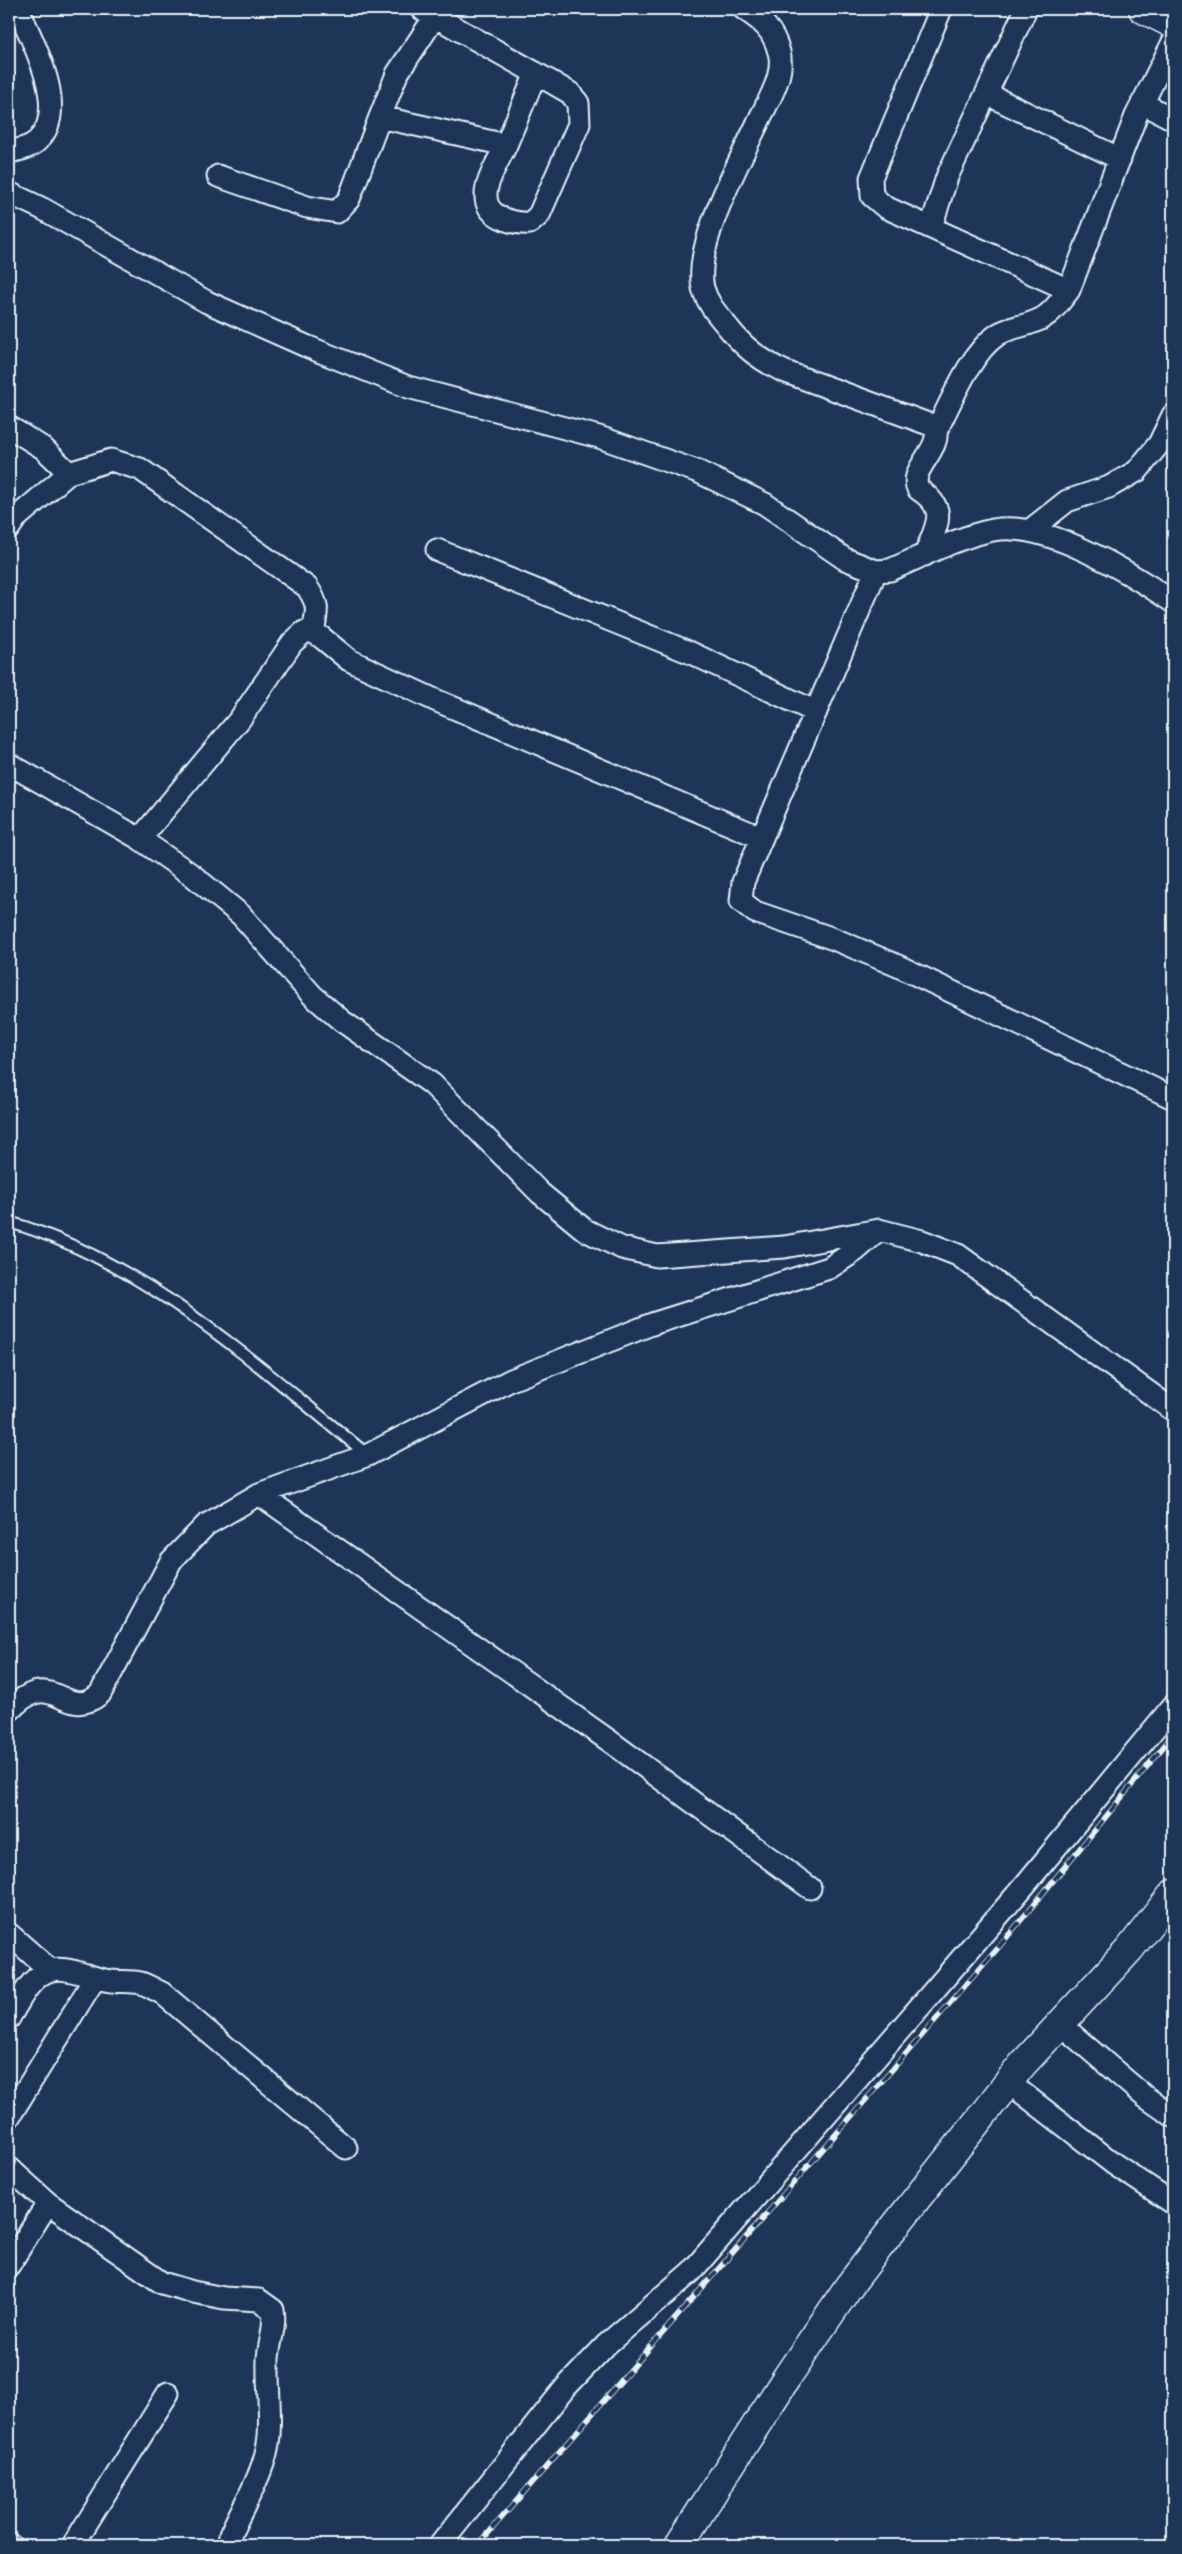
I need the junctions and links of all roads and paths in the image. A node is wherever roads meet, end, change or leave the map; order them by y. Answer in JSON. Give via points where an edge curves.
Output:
{"nodes":[{"id":1,"x":18,"y":9,"type":"edge"},
{"id":2,"x":744,"y":9,"type":"edge"},
{"id":3,"x":941,"y":9,"type":"edge"},
{"id":4,"x":1026,"y":9,"type":"edge"},
{"id":5,"x":432,"y":11,"type":"edge"},
{"id":6,"x":1164,"y":20,"type":"edge"},
{"id":7,"x":536,"y":73,"type":"junction"},
{"id":8,"x":987,"y":94,"type":"junction"},
{"id":9,"x":1142,"y":103,"type":"junction"},
{"id":10,"x":380,"y":117,"type":"junction"},
{"id":11,"x":1173,"y":119,"type":"edge"},
{"id":12,"x":506,"y":145,"type":"junction"},
{"id":13,"x":9,"y":152,"type":"edge"},
{"id":14,"x":1120,"y":159,"type":"junction"},
{"id":15,"x":218,"y":176,"type":"dead end"},
{"id":16,"x":9,"y":193,"type":"edge"},
{"id":17,"x":931,"y":227,"type":"junction"},
{"id":18,"x":1070,"y":290,"type":"junction"},
{"id":19,"x":1173,"y":415,"type":"edge"},
{"id":20,"x":9,"y":427,"type":"edge"},
{"id":21,"x":936,"y":431,"type":"junction"},
{"id":22,"x":69,"y":473,"type":"junction"},
{"id":23,"x":9,"y":528,"type":"edge"},
{"id":24,"x":1029,"y":531,"type":"junction"},
{"id":25,"x":437,"y":550,"type":"dead end"},
{"id":26,"x":925,"y":555,"type":"junction"},
{"id":27,"x":876,"y":571,"type":"junction"},
{"id":28,"x":1173,"y":602,"type":"edge"},
{"id":29,"x":313,"y":632,"type":"junction"},
{"id":30,"x":816,"y":712,"type":"junction"},
{"id":31,"x":9,"y":764,"type":"edge"},
{"id":32,"x":762,"y":838,"type":"junction"},
{"id":33,"x":140,"y":839,"type":"junction"},
{"id":34,"x":1173,"y":1098,"type":"edge"},
{"id":35,"x":9,"y":1222,"type":"edge"},
{"id":36,"x":879,"y":1230,"type":"junction"},
{"id":37,"x":1173,"y":1410,"type":"edge"},
{"id":38,"x":368,"y":1455,"type":"junction"},
{"id":39,"x":258,"y":1494,"type":"junction"},
{"id":40,"x":1173,"y":1706,"type":"edge"},
{"id":41,"x":9,"y":1711,"type":"edge"},
{"id":42,"x":810,"y":1888,"type":"dead end"},
{"id":43,"x":1173,"y":1894,"type":"edge"},
{"id":44,"x":9,"y":1934,"type":"edge"},
{"id":45,"x":50,"y":1970,"type":"junction"},
{"id":46,"x":95,"y":1978,"type":"junction"},
{"id":47,"x":9,"y":2018,"type":"edge"},
{"id":48,"x":1060,"y":2024,"type":"junction"},
{"id":49,"x":1008,"y":2082,"type":"junction"},
{"id":50,"x":9,"y":2116,"type":"edge"},
{"id":51,"x":1173,"y":2116,"type":"edge"},
{"id":52,"x":346,"y":2148,"type":"dead end"},
{"id":53,"x":9,"y":2168,"type":"edge"},
{"id":54,"x":48,"y":2203,"type":"junction"},
{"id":55,"x":1173,"y":2203,"type":"edge"},
{"id":56,"x":9,"y":2265,"type":"edge"},
{"id":57,"x":168,"y":2393,"type":"dead end"},
{"id":58,"x":73,"y":2545,"type":"edge"},
{"id":59,"x":229,"y":2545,"type":"edge"},
{"id":60,"x":440,"y":2545,"type":"edge"},
{"id":61,"x":679,"y":2545,"type":"edge"}],
"edges":[{"from":1,"to":13,"type":"street","via":[[40,56],[50,97],[50,113],[37,141]]},
{"from":2,"to":21,"type":"street","via":[[767,25],[779,53],[777,82],[713,221],[702,265],[703,287],[710,305],[742,345],[760,360],[932,424]]},
{"from":3,"to":17,"type":"street","via":[[871,178],[870,188],[872,196],[885,207]]},
{"from":4,"to":8,"type":"street"},
{"from":5,"to":7,"type":"street"},
{"from":5,"to":10,"type":"street","via":[[397,74]]},
{"from":6,"to":9,"type":"street"},
{"from":7,"to":12,"type":"street"},
{"from":7,"to":12,"type":"street","via":[[570,94],[578,103],[580,112],[579,124],[543,206],[536,219],[530,222],[510,221],[487,205],[486,189]]},
{"from":8,"to":14,"type":"street"},
{"from":8,"to":17,"type":"street","via":[[947,177]]},
{"from":9,"to":11,"type":"street"},
{"from":9,"to":14,"type":"street"},
{"from":10,"to":12,"type":"street"},
{"from":10,"to":15,"type":"street","via":[[349,199],[337,212],[307,207]]},
{"from":14,"to":18,"type":"street"},
{"from":16,"to":27,"type":"street","via":[[207,302],[306,346],[408,387],[598,438],[700,472],[765,504],[845,559]]},
{"from":17,"to":18,"type":"street"},
{"from":18,"to":21,"type":"street","via":[[1038,321],[1008,329],[986,345]]},
{"from":19,"to":24,"type":"street","via":[[1159,444],[1137,471],[1109,487],[1067,502]]},
{"from":20,"to":22,"type":"street","via":[[44,448]]},
{"from":21,"to":26,"type":"street","via":[[935,441],[916,480],[918,489],[932,498],[938,512]]},
{"from":22,"to":23,"type":"street","via":[[16,518]]},
{"from":22,"to":29,"type":"street","via":[[111,460],[140,469],[307,587],[318,608]]},
{"from":24,"to":26,"type":"street","via":[[994,530]]},
{"from":24,"to":28,"type":"street","via":[[1042,533],[1136,576]]},
{"from":25,"to":30,"type":"street","via":[[682,649]]},
{"from":26,"to":27,"type":"street","via":[[890,570]]},
{"from":27,"to":30,"type":"street"},
{"from":29,"to":32,"type":"street","via":[[349,660],[435,700]]},
{"from":29,"to":33,"type":"street","via":[[304,632],[292,643],[240,719]]},
{"from":30,"to":32,"type":"street"},
{"from":31,"to":33,"type":"street"},
{"from":32,"to":34,"type":"street","via":[[740,892],[741,901],[755,912],[834,939],[898,966]]},
{"from":33,"to":36,"type":"street","via":[[241,915],[313,996],[342,1021],[432,1084],[540,1193],[585,1230],[622,1248],[657,1256],[784,1247]]},
{"from":35,"to":38,"type":"lane","via":[[44,1232],[107,1262],[182,1309]]},
{"from":36,"to":37,"type":"street","via":[[958,1255]]},
{"from":36,"to":38,"type":"street","via":[[856,1251],[828,1268],[652,1324],[511,1380]]},
{"from":38,"to":39,"type":"street"},
{"from":39,"to":41,"type":"street","via":[[206,1525],[171,1561],[100,1694],[92,1701],[80,1703],[40,1690],[21,1698]]},
{"from":39,"to":42,"type":"street","via":[[611,1742]]},
{"from":40,"to":60,"type":"street","via":[[1024,1886],[691,2272],[607,2344],[565,2388]]},
{"from":43,"to":48,"type":"main road","via":[[1129,1950]]},
{"from":44,"to":45,"type":"street"},
{"from":45,"to":46,"type":"street"},
{"from":45,"to":47,"type":"street","via":[[33,1982]]},
{"from":46,"to":50,"type":"street"},
{"from":46,"to":52,"type":"street","via":[[144,1984],[162,1993]]},
{"from":48,"to":49,"type":"main road"},
{"from":48,"to":51,"type":"street","via":[[1144,2096]]},
{"from":49,"to":55,"type":"street","via":[[1114,2164]]},
{"from":49,"to":61,"type":"main road","via":[[849,2286]]},
{"from":53,"to":54,"type":"street"},
{"from":54,"to":56,"type":"street"},
{"from":54,"to":59,"type":"street","via":[[162,2283],[224,2298],[260,2300],[273,2310],[269,2342],[269,2436],[262,2467],[233,2528]]},
{"from":57,"to":58,"type":"street"}]}
